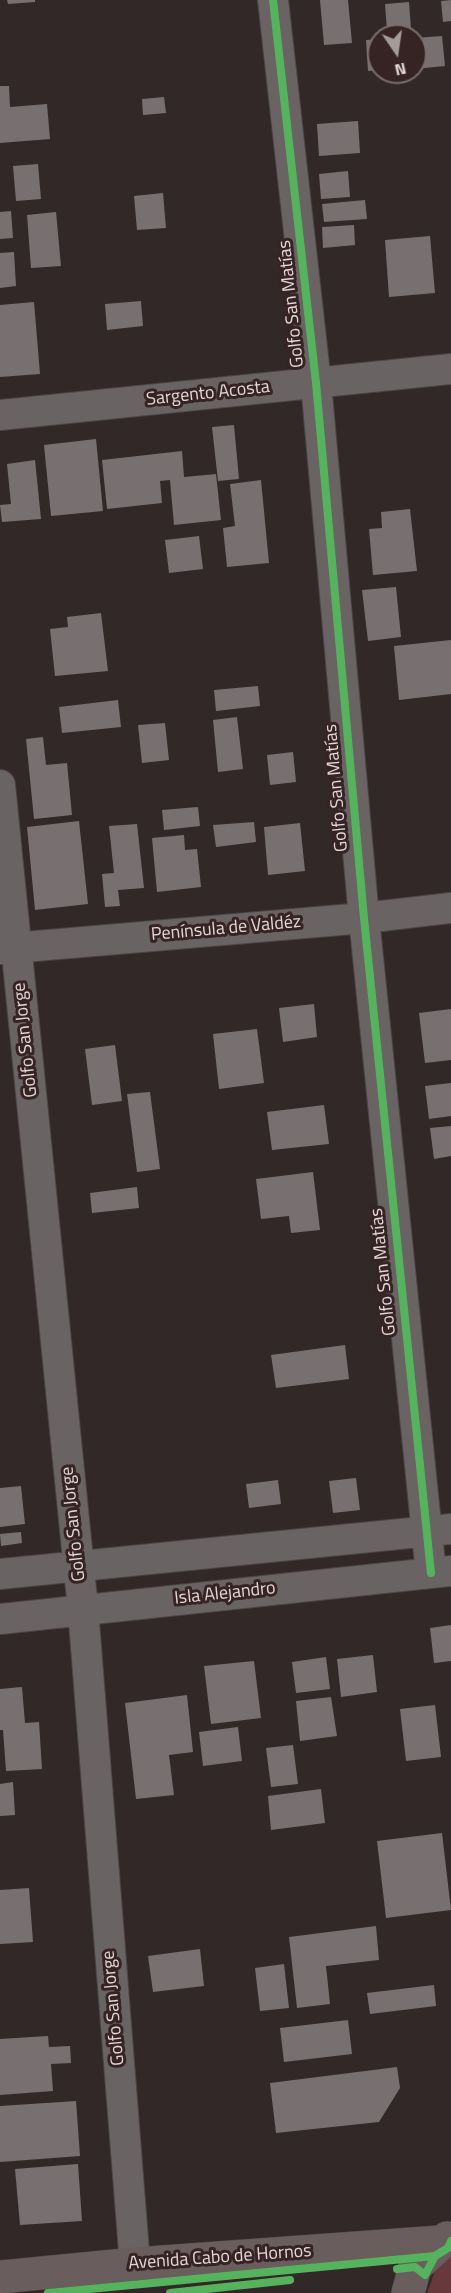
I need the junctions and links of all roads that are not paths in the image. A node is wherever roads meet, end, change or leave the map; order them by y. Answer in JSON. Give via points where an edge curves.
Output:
{"nodes":[{"id":1,"x":273,"y":0,"type":"edge"},
{"id":2,"x":451,"y":369,"type":"edge"},
{"id":3,"x":316,"y":383,"type":"junction"},
{"id":4,"x":0,"y":415,"type":"edge"},
{"id":5,"x":0,"y":785,"type":"edge"},
{"id":6,"x":451,"y":908,"type":"edge"},
{"id":7,"x":364,"y":918,"type":"junction"},
{"id":8,"x":8,"y":948,"type":"edge"},
{"id":9,"x":438,"y":1530,"type":"edge"},
{"id":10,"x":78,"y":1566,"type":"junction"},
{"id":11,"x":441,"y":1572,"type":"edge"},
{"id":12,"x":0,"y":1574,"type":"edge"},
{"id":13,"x":83,"y":1609,"type":"junction"},
{"id":14,"x":0,"y":1619,"type":"edge"},
{"id":15,"x":445,"y":2239,"type":"edge"},
{"id":16,"x":135,"y":2264,"type":"junction"},
{"id":17,"x":0,"y":2277,"type":"edge"},
{"id":18,"x":408,"y":2293,"type":"edge"}],
"edges":[{"from":1,"to":3,"type":"street","name":"Golfo San Matías"},
{"from":2,"to":3,"type":"street","name":"Sargento Acosta"},
{"from":3,"to":4,"type":"street","name":"Sargento Acosta"},
{"from":3,"to":7,"type":"street","name":"Golfo San Matías"},
{"from":5,"to":8,"type":"street","name":"Golfo San Jorge"},
{"from":6,"to":7,"type":"street","name":"Península de Valdéz"},
{"from":7,"to":8,"type":"street","name":"Península de Valdéz"},
{"from":7,"to":9,"type":"street","name":"Golfo San Matías"},
{"from":8,"to":10,"type":"street","name":"Golfo San Jorge"},
{"from":9,"to":10,"type":"street"},
{"from":9,"to":11,"type":"street","name":"Golfo San Matías"},
{"from":10,"to":12,"type":"street"},
{"from":10,"to":13,"type":"street","name":"Golfo San Jorge"},
{"from":11,"to":13,"type":"street","name":"Isla Alejandro"},
{"from":13,"to":14,"type":"street","name":"Isla Alejandro"},
{"from":13,"to":16,"type":"street","name":"Golfo San Jorge"},
{"from":15,"to":16,"type":"main road","name":"Avenida Cabo de Hornos"},
{"from":15,"to":18,"type":"main road","via":[[415,2267]]},
{"from":16,"to":17,"type":"main road","name":"Avenida Cabo de Hornos"}]}
